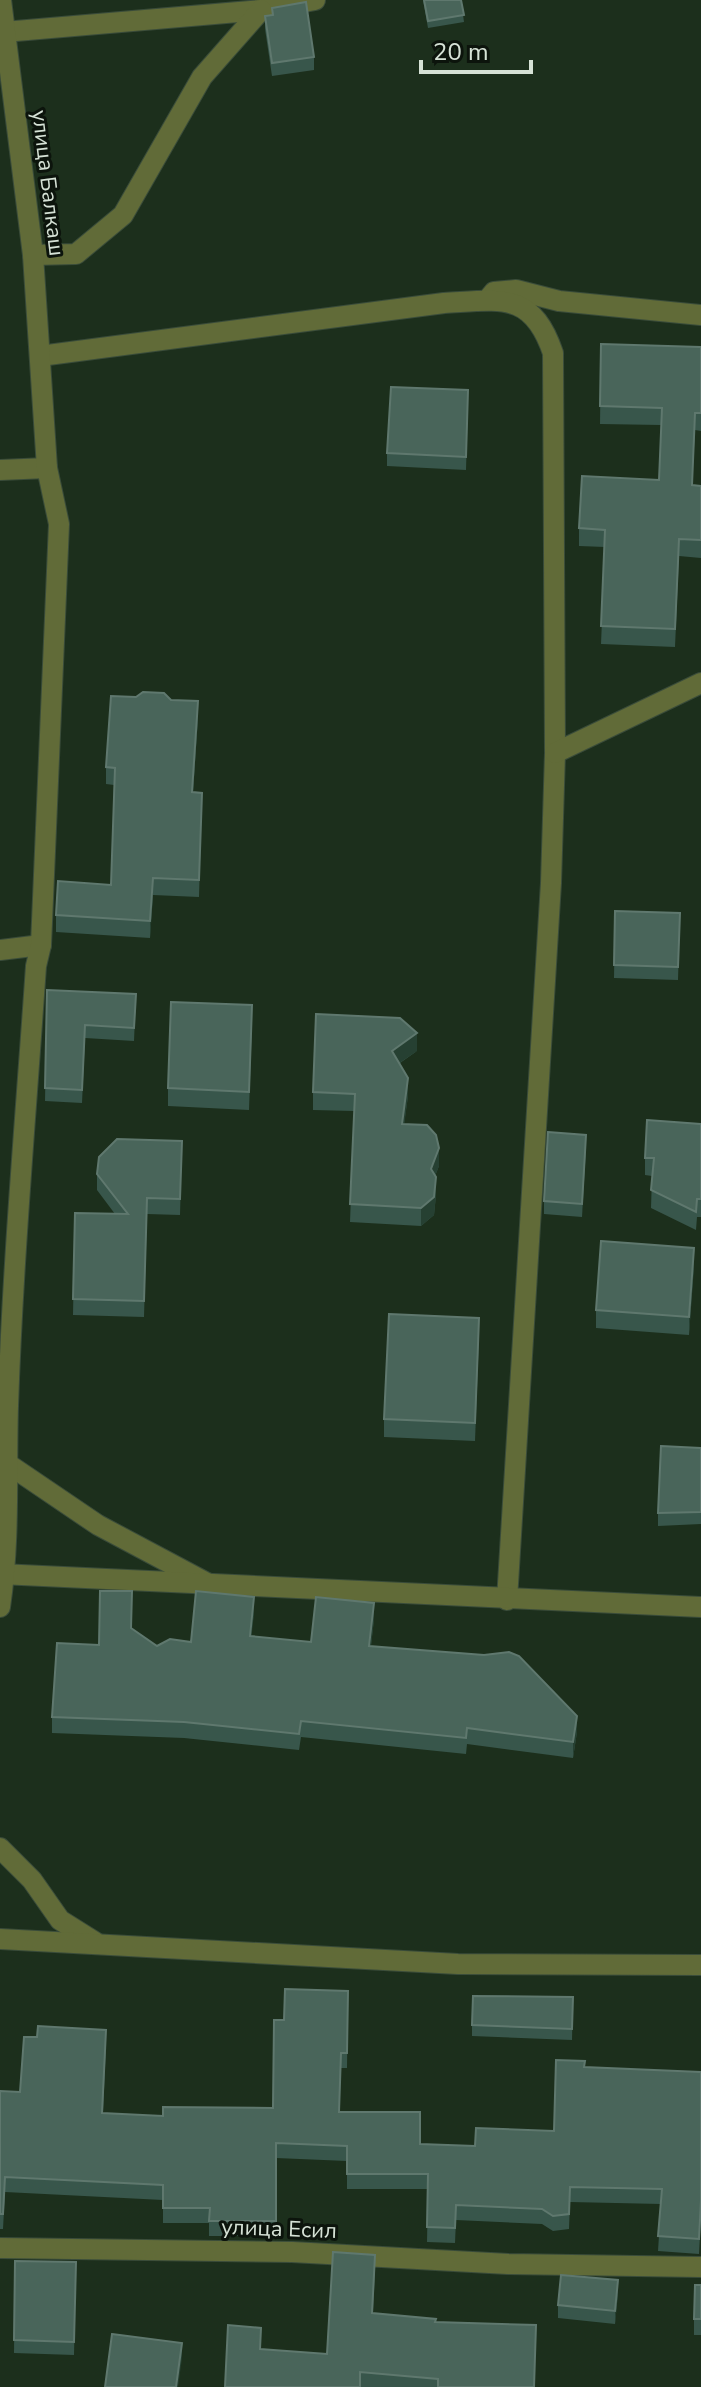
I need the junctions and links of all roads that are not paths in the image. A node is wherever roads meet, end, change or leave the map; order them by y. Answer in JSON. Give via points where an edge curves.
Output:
{"nodes":[{"id":1,"x":1,"y":0,"type":"edge"},
{"id":2,"x":315,"y":0,"type":"edge"},
{"id":3,"x":261,"y":10,"type":"junction"},
{"id":4,"x":4,"y":32,"type":"junction"},
{"id":5,"x":33,"y":255,"type":"junction"},
{"id":6,"x":486,"y":300,"type":"junction"},
{"id":7,"x":559,"y":301,"type":"junction"},
{"id":8,"x":701,"y":315,"type":"edge"},
{"id":9,"x":553,"y":353,"type":"junction"},
{"id":10,"x":40,"y":356,"type":"junction"},
{"id":11,"x":47,"y":468,"type":"junction"},
{"id":12,"x":0,"y":470,"type":"edge"},
{"id":13,"x":701,"y":683,"type":"edge"},
{"id":14,"x":555,"y":753,"type":"junction"},
{"id":15,"x":41,"y":945,"type":"junction"},
{"id":16,"x":0,"y":950,"type":"edge"},
{"id":17,"x":4,"y":1404,"type":"edge"},
{"id":18,"x":8,"y":1464,"type":"junction"},
{"id":19,"x":2,"y":1574,"type":"edge"},
{"id":20,"x":211,"y":1585,"type":"junction"},
{"id":21,"x":507,"y":1600,"type":"junction"},
{"id":22,"x":0,"y":1607,"type":"edge"},
{"id":23,"x":701,"y":1607,"type":"edge"},
{"id":24,"x":0,"y":1848,"type":"edge"},
{"id":25,"x":0,"y":1939,"type":"edge"},
{"id":26,"x":98,"y":1944,"type":"junction"},
{"id":27,"x":701,"y":1965,"type":"edge"},
{"id":28,"x":0,"y":2248,"type":"edge"},
{"id":29,"x":701,"y":2267,"type":"edge"}],
"edges":[{"from":1,"to":4,"type":"street","name":"улица Балкаш"},
{"from":2,"to":3,"type":"street"},
{"from":3,"to":4,"type":"street"},
{"from":3,"to":5,"type":"street","via":[[202,77],[123,215],[76,254]]},
{"from":4,"to":5,"type":"street","name":"улица Балкаш"},
{"from":5,"to":10,"type":"street","name":"улица Балкаш"},
{"from":6,"to":7,"type":"street","via":[[494,292],[516,290]]},
{"from":6,"to":9,"type":"street","via":[[531,310],[544,326]]},
{"from":6,"to":10,"type":"street"},
{"from":7,"to":8,"type":"street"},
{"from":7,"to":9,"type":"street"},
{"from":9,"to":14,"type":"street"},
{"from":10,"to":11,"type":"street","name":"улица Балкаш"},
{"from":11,"to":12,"type":"street"},
{"from":11,"to":15,"type":"street","name":"улица Балкаш","via":[[59,524]]},
{"from":13,"to":14,"type":"street"},
{"from":14,"to":21,"type":"street","via":[[551,898]]},
{"from":15,"to":16,"type":"street"},
{"from":15,"to":17,"type":"street","name":"улица Балкаш"},
{"from":17,"to":18,"type":"street","name":"улица Балкаш"},
{"from":18,"to":19,"type":"street","name":"улица Балкаш"},
{"from":18,"to":20,"type":"street","via":[[98,1525]]},
{"from":19,"to":20,"type":"street"},
{"from":19,"to":22,"type":"street","name":"улица Балкаш"},
{"from":20,"to":21,"type":"street"},
{"from":21,"to":23,"type":"street"},
{"from":24,"to":26,"type":"street","via":[[32,1880],[60,1920]]},
{"from":25,"to":26,"type":"street"},
{"from":26,"to":27,"type":"street","via":[[458,1964]]},
{"from":28,"to":29,"type":"street","name":"улица Есил"}]}
